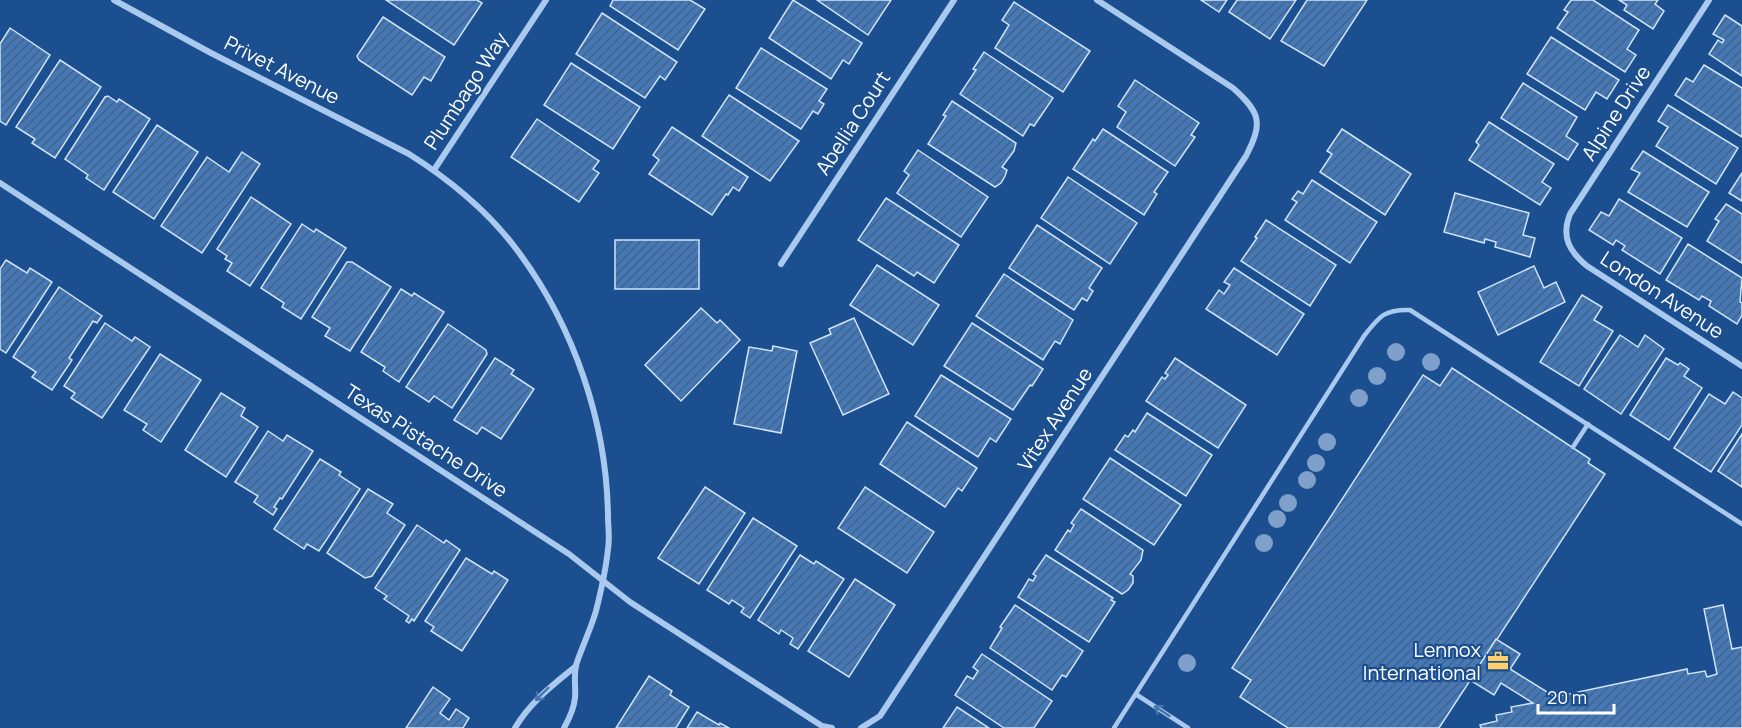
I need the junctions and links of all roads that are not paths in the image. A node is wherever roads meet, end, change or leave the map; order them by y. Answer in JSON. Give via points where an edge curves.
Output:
{"nodes":[{"id":1,"x":114,"y":0,"type":"edge"},
{"id":2,"x":546,"y":0,"type":"edge"},
{"id":3,"x":954,"y":0,"type":"edge"},
{"id":4,"x":1097,"y":0,"type":"edge"},
{"id":5,"x":1708,"y":0,"type":"edge"},
{"id":6,"x":434,"y":170,"type":"junction"},
{"id":7,"x":0,"y":183,"type":"edge"},
{"id":8,"x":1569,"y":248,"type":"joint"},
{"id":9,"x":781,"y":264,"type":"dead end"},
{"id":10,"x":1742,"y":366,"type":"edge"},
{"id":11,"x":1588,"y":424,"type":"junction"},
{"id":12,"x":1573,"y":447,"type":"dead end"},
{"id":13,"x":1742,"y":524,"type":"edge"},
{"id":14,"x":602,"y":580,"type":"junction"},
{"id":15,"x":576,"y":666,"type":"junction"},
{"id":16,"x":1137,"y":694,"type":"junction"},
{"id":17,"x":1117,"y":727,"type":"edge"},
{"id":18,"x":514,"y":728,"type":"edge"},
{"id":19,"x":564,"y":728,"type":"edge"},
{"id":20,"x":831,"y":728,"type":"edge"},
{"id":21,"x":861,"y":728,"type":"edge"},
{"id":22,"x":1188,"y":728,"type":"edge"}],
"edges":[{"from":1,"to":6,"type":"street","name":"Privet Avenue"},
{"from":2,"to":6,"type":"street","name":"Plumbago Way"},
{"from":3,"to":9,"type":"street","name":"Abellia Court"},
{"from":4,"to":21,"type":"street","name":"Vitex Avenue","via":[[1233,88],[1258,117],[1257,136],[880,716]]},
{"from":5,"to":8,"type":"street","name":"Alpine Drive","via":[[1570,214],[1565,231]]},
{"from":6,"to":14,"type":"street","name":"Privet Avenue","via":[[464,193],[518,250],[562,323],[592,406],[604,454],[609,547]]},
{"from":7,"to":14,"type":"street","name":"Texas Pistache Drive","via":[[569,554]]},
{"from":8,"to":10,"type":"street","name":"London Avenue","via":[[1587,266]]},
{"from":11,"to":12,"type":"lane"},
{"from":11,"to":13,"type":"lane"},
{"from":11,"to":16,"type":"lane","via":[[1410,310],[1393,309],[1377,319],[1364,336]]},
{"from":14,"to":15,"type":"street","name":"Privet Avenue"},
{"from":14,"to":20,"type":"street","name":"Texas Pistache Drive","via":[[630,602],[822,726]]},
{"from":15,"to":18,"type":"street","one_way":true,"via":[[541,694]]},
{"from":15,"to":19,"type":"street","via":[[575,700]]},
{"from":16,"to":17,"type":"lane"},
{"from":22,"to":16,"type":"lane","one_way":true}]}
